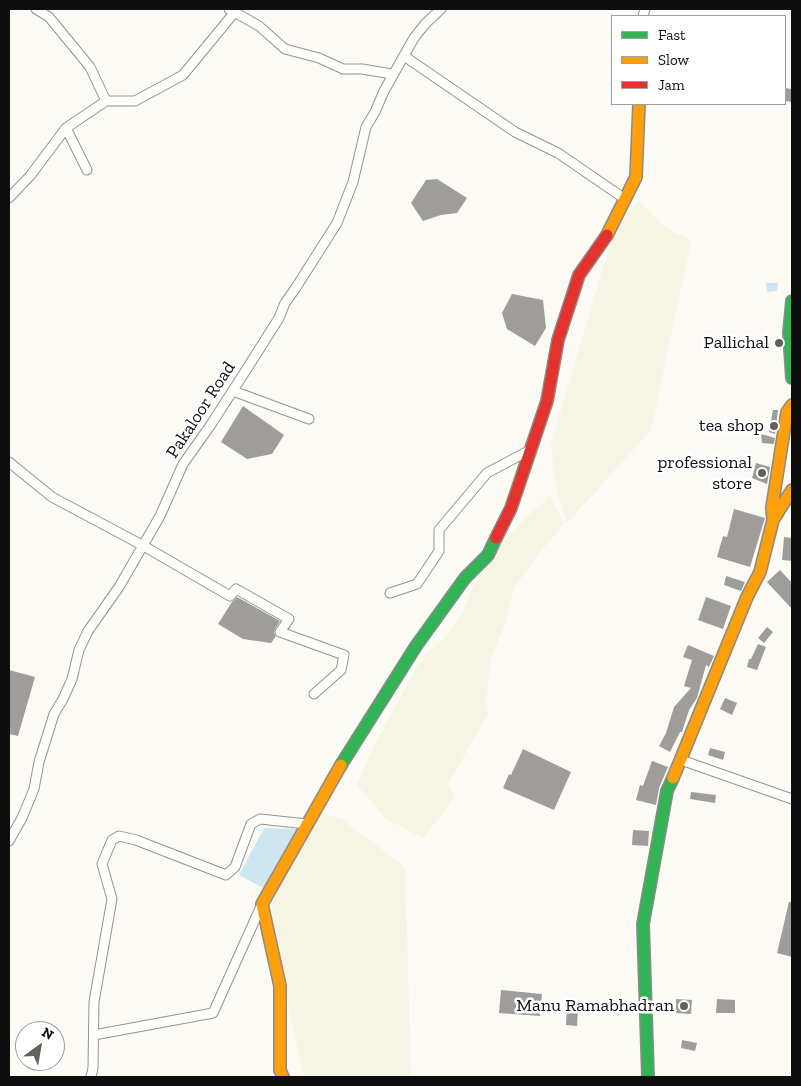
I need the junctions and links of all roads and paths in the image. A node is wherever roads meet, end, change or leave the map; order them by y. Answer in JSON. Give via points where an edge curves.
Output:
{"nodes":[{"id":1,"x":36,"y":9,"type":"edge"},
{"id":2,"x":441,"y":9,"type":"edge"},
{"id":3,"x":231,"y":11,"type":"edge"},
{"id":4,"x":404,"y":56,"type":"junction"},
{"id":5,"x":392,"y":74,"type":"junction"},
{"id":6,"x":106,"y":102,"type":"junction"},
{"id":7,"x":639,"y":105,"type":"edge"},
{"id":8,"x":66,"y":128,"type":"junction"},
{"id":9,"x":86,"y":170,"type":"dead end"},
{"id":10,"x":9,"y":198,"type":"edge"},
{"id":11,"x":625,"y":199,"type":"junction"},
{"id":12,"x":792,"y":301,"type":"edge"},
{"id":13,"x":792,"y":378,"type":"edge"},
{"id":14,"x":233,"y":391,"type":"junction"},
{"id":15,"x":792,"y":405,"type":"edge"},
{"id":16,"x":309,"y":419,"type":"dead end"},
{"id":17,"x":530,"y":450,"type":"junction"},
{"id":18,"x":9,"y":462,"type":"edge"},
{"id":19,"x":790,"y":495,"type":"edge"},
{"id":20,"x":773,"y":520,"type":"junction"},
{"id":21,"x":142,"y":545,"type":"junction"},
{"id":22,"x":390,"y":593,"type":"dead end"},
{"id":23,"x":314,"y":694,"type":"dead end"},
{"id":24,"x":682,"y":760,"type":"junction"},
{"id":25,"x":792,"y":799,"type":"edge"},
{"id":26,"x":307,"y":824,"type":"junction"},
{"id":27,"x":9,"y":842,"type":"edge"},
{"id":28,"x":262,"y":904,"type":"junction"},
{"id":29,"x":94,"y":1035,"type":"junction"},
{"id":30,"x":91,"y":1077,"type":"edge"},
{"id":31,"x":283,"y":1077,"type":"edge"},
{"id":32,"x":648,"y":1077,"type":"edge"}],
"edges":[{"from":1,"to":6,"type":"street","via":[[49,17],[90,67]]},
{"from":2,"to":4,"type":"street","name":"Pakaloor Road","via":[[425,24]]},
{"from":3,"to":5,"type":"street","via":[[259,26],[285,49],[319,58],[343,69]]},
{"from":3,"to":6,"type":"street","via":[[182,75],[135,101]]},
{"from":4,"to":5,"type":"street","name":"Pakaloor Road"},
{"from":4,"to":11,"type":"street","via":[[515,132],[558,153]]},
{"from":5,"to":14,"type":"street","name":"Pakaloor Road","via":[[366,127],[353,182],[337,223]]},
{"from":6,"to":8,"type":"street"},
{"from":7,"to":11,"type":"street","via":[[636,177]]},
{"from":8,"to":9,"type":"street"},
{"from":8,"to":10,"type":"street"},
{"from":11,"to":17,"type":"street","via":[[608,234],[579,275],[558,340],[547,401]]},
{"from":12,"to":13,"type":"street","via":[[789,333]]},
{"from":14,"to":16,"type":"street"},
{"from":14,"to":21,"type":"street","name":"Pakaloor Road","via":[[184,464],[160,516]]},
{"from":15,"to":20,"type":"street","via":[[787,412],[772,507]]},
{"from":17,"to":22,"type":"street","via":[[486,473],[439,530],[439,551],[417,584]]},
{"from":17,"to":26,"type":"street","via":[[511,508],[488,555],[465,578],[416,646],[354,742]]},
{"from":18,"to":21,"type":"street","via":[[52,497]]},
{"from":19,"to":20,"type":"street"},
{"from":20,"to":24,"type":"street","via":[[760,572]]},
{"from":21,"to":23,"type":"street","via":[[230,596],[236,589],[289,619],[280,632],[344,656],[341,670]]},
{"from":21,"to":27,"type":"street","name":"Pakaloor Road","via":[[120,587],[99,614],[79,650],[72,679],[49,729],[34,789]]},
{"from":24,"to":25,"type":"street"},
{"from":24,"to":32,"type":"street","via":[[667,790],[643,924]]},
{"from":26,"to":28,"type":"street"},
{"from":26,"to":29,"type":"street","via":[[260,819],[251,824],[235,867],[226,875],[136,840],[119,836],[112,840],[102,864],[112,899],[94,1002]]},
{"from":28,"to":29,"type":"street","via":[[213,1013]]},
{"from":28,"to":31,"type":"street","via":[[280,986],[280,1070]]},
{"from":29,"to":30,"type":"street"}]}
